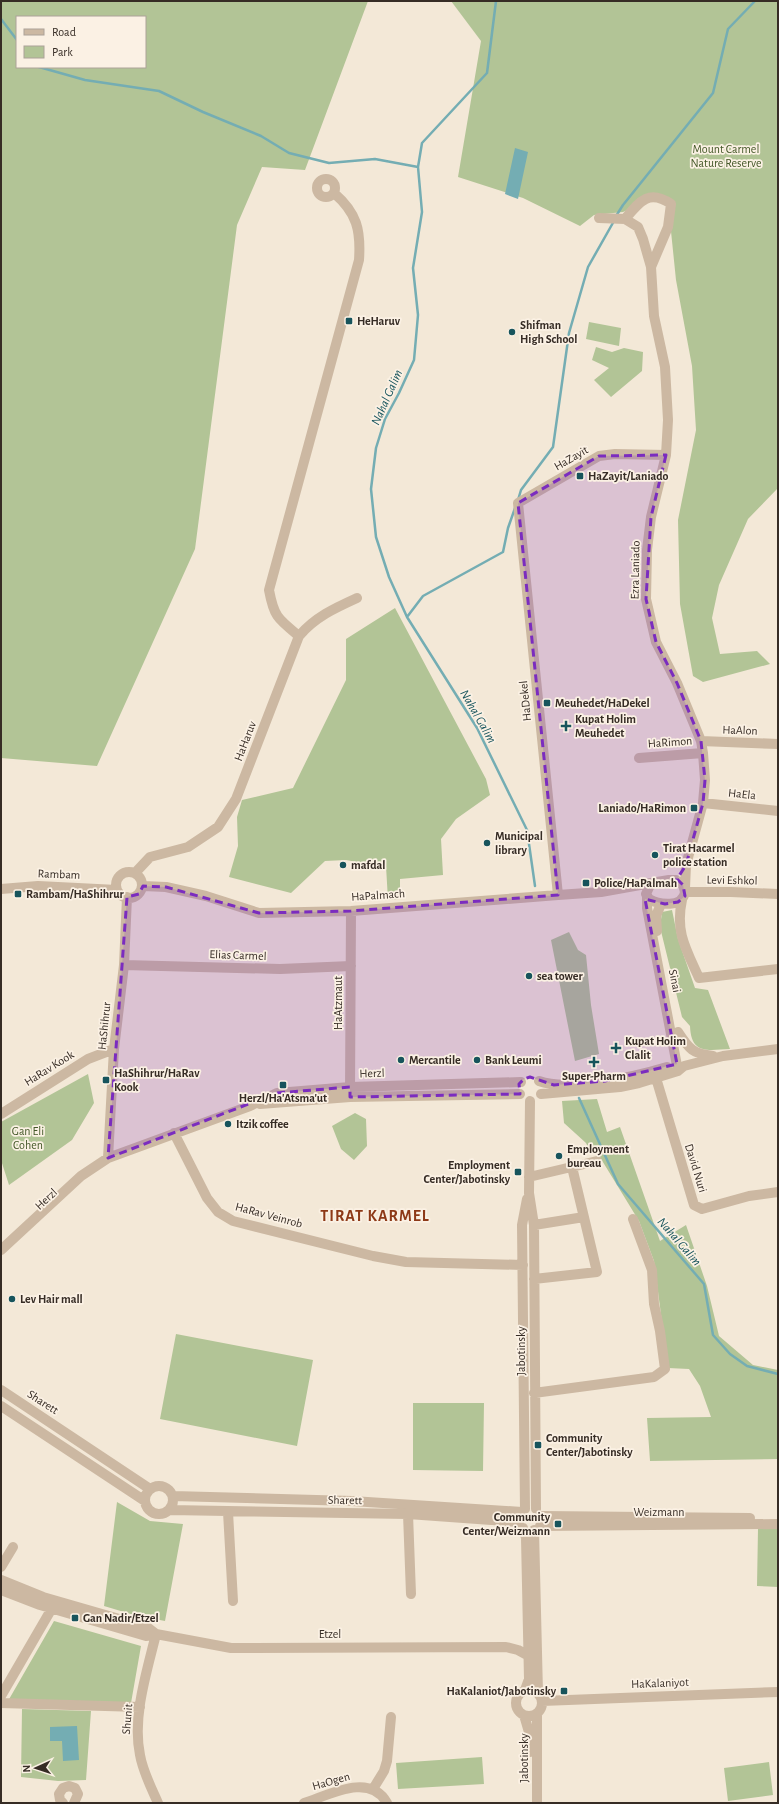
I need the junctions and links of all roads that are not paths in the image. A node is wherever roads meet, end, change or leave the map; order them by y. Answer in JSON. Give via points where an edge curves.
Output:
{"nodes":[{"id":1,"x":334,"y":193,"type":"dead end"},
{"id":2,"x":599,"y":218,"type":"dead end"},
{"id":3,"x":625,"y":219,"type":"junction"},
{"id":4,"x":651,"y":267,"type":"junction"},
{"id":5,"x":666,"y":455,"type":"junction"},
{"id":6,"x":518,"y":504,"type":"joint"},
{"id":7,"x":357,"y":598,"type":"dead end"},
{"id":8,"x":299,"y":636,"type":"junction"},
{"id":9,"x":701,"y":741,"type":"junction"},
{"id":10,"x":778,"y":744,"type":"edge"},
{"id":11,"x":703,"y":753,"type":"junction"},
{"id":12,"x":639,"y":758,"type":"dead end"},
{"id":13,"x":703,"y":803,"type":"junction"},
{"id":14,"x":778,"y":811,"type":"edge"},
{"id":15,"x":686,"y":865,"type":"junction"},
{"id":16,"x":135,"y":873,"type":"junction"},
{"id":17,"x":675,"y":880,"type":"junction"},
{"id":18,"x":651,"y":883,"type":"junction"},
{"id":19,"x":143,"y":886,"type":"junction"},
{"id":20,"x":1,"y":889,"type":"edge"},
{"id":21,"x":618,"y":889,"type":"junction"},
{"id":22,"x":117,"y":890,"type":"junction"},
{"id":23,"x":684,"y":893,"type":"junction"},
{"id":24,"x":778,"y":894,"type":"edge"},
{"id":25,"x":558,"y":895,"type":"junction"},
{"id":26,"x":647,"y":896,"type":"junction"},
{"id":27,"x":127,"y":897,"type":"junction"},
{"id":28,"x":661,"y":904,"type":"junction"},
{"id":29,"x":351,"y":911,"type":"junction"},
{"id":30,"x":124,"y":965,"type":"junction"},
{"id":31,"x":351,"y":966,"type":"junction"},
{"id":32,"x":778,"y":969,"type":"edge"},
{"id":33,"x":678,"y":1032,"type":"junction"},
{"id":34,"x":114,"y":1049,"type":"junction"},
{"id":35,"x":778,"y":1049,"type":"edge"},
{"id":36,"x":723,"y":1056,"type":"junction"},
{"id":37,"x":680,"y":1067,"type":"junction"},
{"id":38,"x":656,"y":1078,"type":"junction"},
{"id":39,"x":540,"y":1081,"type":"junction"},
{"id":40,"x":521,"y":1082,"type":"junction"},
{"id":41,"x":350,"y":1092,"type":"junction"},
{"id":42,"x":520,"y":1094,"type":"junction"},
{"id":43,"x":541,"y":1094,"type":"junction"},
{"id":44,"x":530,"y":1101,"type":"junction"},
{"id":45,"x":1,"y":1114,"type":"edge"},
{"id":46,"x":174,"y":1133,"type":"junction"},
{"id":47,"x":108,"y":1158,"type":"junction"},
{"id":48,"x":597,"y":1161,"type":"dead end"},
{"id":49,"x":572,"y":1167,"type":"junction"},
{"id":50,"x":529,"y":1177,"type":"junction"},
{"id":51,"x":778,"y":1192,"type":"edge"},
{"id":52,"x":528,"y":1193,"type":"junction"},
{"id":53,"x":584,"y":1217,"type":"junction"},
{"id":54,"x":633,"y":1219,"type":"dead end"},
{"id":55,"x":534,"y":1225,"type":"junction"},
{"id":56,"x":1,"y":1250,"type":"edge"},
{"id":57,"x":1,"y":1258,"type":"edge"},
{"id":58,"x":523,"y":1265,"type":"junction"},
{"id":59,"x":534,"y":1279,"type":"junction"},
{"id":60,"x":1,"y":1390,"type":"edge"},
{"id":61,"x":534,"y":1393,"type":"junction"},
{"id":62,"x":1,"y":1406,"type":"edge"},
{"id":63,"x":150,"y":1489,"type":"junction"},
{"id":64,"x":173,"y":1496,"type":"junction"},
{"id":65,"x":145,"y":1501,"type":"junction"},
{"id":66,"x":170,"y":1510,"type":"junction"},
{"id":67,"x":523,"y":1510,"type":"junction"},
{"id":68,"x":228,"y":1512,"type":"junction"},
{"id":69,"x":408,"y":1514,"type":"junction"},
{"id":70,"x":778,"y":1518,"type":"edge"},
{"id":71,"x":538,"y":1520,"type":"junction"},
{"id":72,"x":778,"y":1524,"type":"edge"},
{"id":73,"x":521,"y":1525,"type":"junction"},
{"id":74,"x":12,"y":1547,"type":"dead end"},
{"id":75,"x":1,"y":1567,"type":"edge"},
{"id":76,"x":1,"y":1580,"type":"edge"},
{"id":77,"x":1,"y":1590,"type":"edge"},
{"id":78,"x":411,"y":1594,"type":"dead end"},
{"id":79,"x":233,"y":1601,"type":"dead end"},
{"id":80,"x":54,"y":1605,"type":"junction"},
{"id":81,"x":528,"y":1632,"type":"junction"},
{"id":82,"x":156,"y":1634,"type":"junction"},
{"id":83,"x":506,"y":1647,"type":"junction"},
{"id":84,"x":529,"y":1656,"type":"junction"},
{"id":85,"x":525,"y":1690,"type":"junction"},
{"id":86,"x":778,"y":1692,"type":"edge"},
{"id":87,"x":1,"y":1696,"type":"edge"},
{"id":88,"x":540,"y":1697,"type":"junction"},
{"id":89,"x":1,"y":1703,"type":"edge"},
{"id":90,"x":140,"y":1708,"type":"junction"},
{"id":91,"x":537,"y":1714,"type":"junction"},
{"id":92,"x":524,"y":1715,"type":"junction"},
{"id":93,"x":391,"y":1717,"type":"dead end"},
{"id":94,"x":370,"y":1788,"type":"junction"},
{"id":95,"x":63,"y":1803,"type":"edge"},
{"id":96,"x":74,"y":1803,"type":"edge"},
{"id":97,"x":158,"y":1803,"type":"edge"},
{"id":98,"x":304,"y":1803,"type":"edge"},
{"id":99,"x":387,"y":1803,"type":"edge"},
{"id":100,"x":531,"y":1803,"type":"edge"},
{"id":101,"x":537,"y":1803,"type":"edge"}],
"edges":[{"from":1,"to":8,"type":"street","via":[[345,202],[354,217],[361,238],[359,260],[269,590],[272,609],[282,623]]},
{"from":2,"to":3,"type":"street"},
{"from":3,"to":4,"type":"street","name":"Ezra Laniado","via":[[638,227]]},
{"from":3,"to":4,"type":"street","name":"Ezra Laniado","via":[[648,197],[662,198],[671,204],[668,227]]},
{"from":4,"to":5,"type":"street","name":"Ezra Laniado","via":[[654,316],[665,367],[668,420]]},
{"from":5,"to":6,"type":"street","name":"HaZayit","via":[[599,456]]},
{"from":5,"to":9,"type":"street","name":"Ezra Laniado","via":[[651,516],[646,599],[656,642],[677,683]]},
{"from":6,"to":25,"type":"street","name":"HaDekel"},
{"from":7,"to":8,"type":"street","name":"HaHaruv","via":[[327,612],[309,624]]},
{"from":8,"to":16,"type":"street","name":"HaHaruv","via":[[236,799],[218,828],[188,847],[150,857]]},
{"from":9,"to":10,"type":"street","name":"HaAlon"},
{"from":9,"to":11,"type":"street","name":"Ezra Laniado"},
{"from":11,"to":12,"type":"street","name":"HaRimon"},
{"from":11,"to":13,"type":"street","name":"Ezra Laniado"},
{"from":13,"to":14,"type":"street","name":"HaEla"},
{"from":13,"to":15,"type":"street","name":"Ezra Laniado"},
{"from":15,"to":17,"type":"street","name":"Ezra Laniado"},
{"from":15,"to":23,"type":"street","name":"Ezra Laniado"},
{"from":16,"to":19,"type":"street","via":[[141,878]]},
{"from":16,"to":22,"type":"street","via":[[120,875]]},
{"from":17,"to":18,"type":"street"},
{"from":17,"to":23,"type":"street","via":[[680,882]]},
{"from":18,"to":21,"type":"street","name":"HaPalmach"},
{"from":18,"to":26,"type":"street"},
{"from":19,"to":27,"type":"street","via":[[139,894]]},
{"from":19,"to":29,"type":"street","name":"HaPalmach","via":[[166,887],[206,896],[259,913]]},
{"from":20,"to":22,"type":"street","name":"Rambam","via":[[38,886]]},
{"from":21,"to":25,"type":"street","name":"HaPalmach"},
{"from":21,"to":26,"type":"street","name":"HaPalmach"},
{"from":22,"to":27,"type":"street"},
{"from":23,"to":24,"type":"street","name":"Levi Eshkol"},
{"from":23,"to":28,"type":"street","via":[[674,903]]},
{"from":23,"to":32,"type":"street","name":"Ezra Laniado","via":[[678,915],[681,939],[700,978]]},
{"from":25,"to":29,"type":"street","name":"HaPalmach"},
{"from":26,"to":28,"type":"street","via":[[653,902]]},
{"from":26,"to":37,"type":"street","name":"Sinai","via":[[647,908]]},
{"from":27,"to":30,"type":"street","name":"HaShihrur"},
{"from":28,"to":33,"type":"street","name":"Sinai","via":[[656,916],[656,925]]},
{"from":29,"to":31,"type":"street","name":"HaAtzmaut"},
{"from":30,"to":31,"type":"street","name":"Elias Carmel","via":[[280,969]]},
{"from":30,"to":34,"type":"street","name":"HaShihrur"},
{"from":31,"to":41,"type":"street","name":"HaAtzmaut"},
{"from":33,"to":36,"type":"street","via":[[685,1044],[695,1053]]},
{"from":33,"to":37,"type":"street","name":"Sinai"},
{"from":34,"to":45,"type":"street","name":"HaRav Kook","via":[[88,1059]]},
{"from":34,"to":47,"type":"street","name":"HaShihrur"},
{"from":35,"to":36,"type":"street"},
{"from":36,"to":37,"type":"street"},
{"from":37,"to":38,"type":"street"},
{"from":37,"to":39,"type":"street","via":[[605,1081],[554,1085]]},
{"from":38,"to":43,"type":"street","via":[[615,1088]]},
{"from":38,"to":51,"type":"street","name":"David Nuri","via":[[694,1205],[702,1209],[749,1196]]},
{"from":39,"to":40,"type":"street","via":[[530,1077]]},
{"from":39,"to":43,"type":"street"},
{"from":40,"to":41,"type":"street","name":"Herzl"},
{"from":40,"to":42,"type":"street","via":[[518,1088]]},
{"from":41,"to":42,"type":"street","name":"Herzl"},
{"from":41,"to":46,"type":"street","name":"Herzl","via":[[250,1106]]},
{"from":42,"to":44,"type":"street"},
{"from":43,"to":44,"type":"street","via":[[536,1100]]},
{"from":44,"to":50,"type":"street","name":"Jabotinsky"},
{"from":46,"to":47,"type":"street","name":"Herzl"},
{"from":46,"to":58,"type":"street","name":"HaRav Veinrob","via":[[207,1198],[218,1212],[233,1221],[406,1262]]},
{"from":47,"to":56,"type":"street","name":"Herzl","via":[[81,1176]]},
{"from":47,"to":57,"type":"street","name":"Herzl"},
{"from":48,"to":49,"type":"street"},
{"from":49,"to":50,"type":"street"},
{"from":49,"to":53,"type":"street"},
{"from":50,"to":52,"type":"street","name":"Jabotinsky"},
{"from":52,"to":55,"type":"street","name":"Jabotinsky"},
{"from":52,"to":58,"type":"street","name":"Jabotinsky","via":[[522,1225]]},
{"from":53,"to":55,"type":"street"},
{"from":53,"to":59,"type":"street","via":[[597,1272]]},
{"from":54,"to":61,"type":"street","via":[[652,1270],[654,1304],[665,1369],[654,1377]]},
{"from":55,"to":59,"type":"street","name":"Jabotinsky"},
{"from":58,"to":67,"type":"street","name":"Jabotinsky"},
{"from":59,"to":61,"type":"street","name":"Jabotinsky"},
{"from":60,"to":63,"type":"street","name":"Sharett"},
{"from":61,"to":71,"type":"street","name":"Jabotinsky"},
{"from":62,"to":65,"type":"street"},
{"from":63,"to":64,"type":"street","via":[[164,1486]]},
{"from":63,"to":65,"type":"street"},
{"from":64,"to":66,"type":"street"},
{"from":64,"to":67,"type":"street","name":"Sharett","via":[[352,1501]]},
{"from":65,"to":66,"type":"street","via":[[152,1512],[162,1514]]},
{"from":66,"to":68,"type":"street","name":"Sharett"},
{"from":67,"to":71,"type":"street","name":"Sharett"},
{"from":67,"to":73,"type":"street","name":"Jabotinsky"},
{"from":68,"to":69,"type":"street","name":"Sharett"},
{"from":68,"to":79,"type":"street"},
{"from":69,"to":73,"type":"street","name":"Sharett"},
{"from":69,"to":78,"type":"street"},
{"from":70,"to":71,"type":"street","name":"Weizmann"},
{"from":71,"to":72,"type":"street","name":"Weizmann"},
{"from":71,"to":73,"type":"street","name":"Sharett"},
{"from":71,"to":88,"type":"street","name":"Jabotinsky"},
{"from":73,"to":81,"type":"street","via":[[526,1538]]},
{"from":74,"to":75,"type":"street"},
{"from":76,"to":80,"type":"street","name":"Etzel"},
{"from":77,"to":80,"type":"street","name":"Etzel"},
{"from":80,"to":82,"type":"street","name":"Etzel","via":[[147,1627]]},
{"from":80,"to":87,"type":"street"},
{"from":81,"to":83,"type":"street","name":"Etzel","via":[[523,1640]]},
{"from":81,"to":84,"type":"street"},
{"from":82,"to":83,"type":"street","name":"Etzel","via":[[231,1648]]},
{"from":82,"to":90,"type":"street","name":"Shunit"},
{"from":83,"to":84,"type":"street","name":"Etzel"},
{"from":84,"to":85,"type":"street","via":[[529,1679]]},
{"from":85,"to":88,"type":"street","via":[[530,1690]]},
{"from":85,"to":92,"type":"street","via":[[519,1695],[516,1703],[518,1711]]},
{"from":86,"to":88,"type":"street","name":"HaKalaniyot"},
{"from":88,"to":91,"type":"street","via":[[541,1710]]},
{"from":89,"to":90,"type":"street"},
{"from":90,"to":97,"type":"street","name":"Shunit","via":[[137,1738],[140,1754]]},
{"from":91,"to":92,"type":"street"},
{"from":91,"to":101,"type":"street","name":"Jabotinsky"},
{"from":92,"to":100,"type":"street","name":"Jabotinsky","via":[[530,1740]]},
{"from":93,"to":94,"type":"street","via":[[387,1761],[384,1771]]},
{"from":94,"to":98,"type":"street","name":"HaOgen","via":[[346,1789]]},
{"from":94,"to":99,"type":"street"},
{"from":95,"to":96,"type":"street","via":[[59,1794],[63,1788],[69,1786],[75,1788],[78,1794]]}]}
